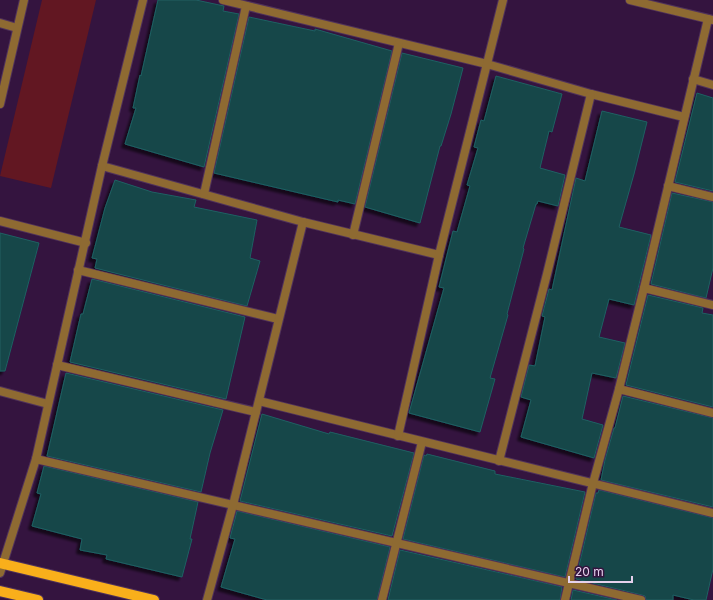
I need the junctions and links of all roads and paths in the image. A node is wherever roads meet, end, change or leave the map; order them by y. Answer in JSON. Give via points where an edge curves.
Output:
{"nodes":[{"id":1,"x":24,"y":0,"type":"edge"},
{"id":2,"x":143,"y":0,"type":"edge"},
{"id":3,"x":223,"y":0,"type":"edge"},
{"id":4,"x":503,"y":0,"type":"edge"},
{"id":5,"x":632,"y":0,"type":"edge"},
{"id":6,"x":246,"y":6,"type":"junction"},
{"id":7,"x":711,"y":19,"type":"edge"},
{"id":8,"x":0,"y":24,"type":"edge"},
{"id":9,"x":17,"y":28,"type":"junction"},
{"id":10,"x":399,"y":43,"type":"junction"},
{"id":11,"x":487,"y":64,"type":"junction"},
{"id":12,"x":693,"y":79,"type":"junction"},
{"id":13,"x":713,"y":85,"type":"edge"},
{"id":14,"x":591,"y":94,"type":"junction"},
{"id":15,"x":0,"y":104,"type":"edge"},
{"id":16,"x":684,"y":117,"type":"junction"},
{"id":17,"x":102,"y":166,"type":"junction"},
{"id":18,"x":668,"y":186,"type":"junction"},
{"id":19,"x":204,"y":194,"type":"junction"},
{"id":20,"x":713,"y":197,"type":"edge"},
{"id":21,"x":0,"y":221,"type":"edge"},
{"id":22,"x":303,"y":222,"type":"junction"},
{"id":23,"x":354,"y":234,"type":"junction"},
{"id":24,"x":86,"y":243,"type":"junction"},
{"id":25,"x":439,"y":255,"type":"junction"},
{"id":26,"x":78,"y":270,"type":"junction"},
{"id":27,"x":644,"y":288,"type":"junction"},
{"id":28,"x":713,"y":305,"type":"edge"},
{"id":29,"x":278,"y":319,"type":"junction"},
{"id":30,"x":58,"y":365,"type":"junction"},
{"id":31,"x":619,"y":388,"type":"junction"},
{"id":32,"x":0,"y":391,"type":"edge"},
{"id":33,"x":259,"y":401,"type":"junction"},
{"id":34,"x":48,"y":404,"type":"junction"},
{"id":35,"x":256,"y":412,"type":"junction"},
{"id":36,"x":713,"y":413,"type":"edge"},
{"id":37,"x":398,"y":436,"type":"junction"},
{"id":38,"x":422,"y":442,"type":"junction"},
{"id":39,"x":36,"y":458,"type":"junction"},
{"id":40,"x":499,"y":461,"type":"junction"},
{"id":41,"x":593,"y":483,"type":"junction"},
{"id":42,"x":233,"y":505,"type":"junction"},
{"id":43,"x":713,"y":513,"type":"edge"},
{"id":44,"x":396,"y":543,"type":"junction"},
{"id":45,"x":1,"y":567,"type":"edge"},
{"id":46,"x":570,"y":583,"type":"junction"},
{"id":47,"x":0,"y":591,"type":"edge"},
{"id":48,"x":38,"y":600,"type":"edge"},
{"id":49,"x":154,"y":600,"type":"edge"},
{"id":50,"x":207,"y":600,"type":"edge"},
{"id":51,"x":382,"y":600,"type":"edge"},
{"id":52,"x":565,"y":600,"type":"edge"},
{"id":53,"x":641,"y":600,"type":"edge"}],
"edges":[{"from":1,"to":9,"type":"street"},
{"from":2,"to":17,"type":"street"},
{"from":3,"to":6,"type":"street"},
{"from":4,"to":11,"type":"street"},
{"from":5,"to":7,"type":"street"},
{"from":6,"to":10,"type":"street"},
{"from":6,"to":19,"type":"street"},
{"from":7,"to":12,"type":"street"},
{"from":8,"to":9,"type":"street"},
{"from":9,"to":15,"type":"street"},
{"from":10,"to":11,"type":"street"},
{"from":10,"to":23,"type":"street"},
{"from":11,"to":14,"type":"street"},
{"from":11,"to":25,"type":"street"},
{"from":12,"to":13,"type":"street"},
{"from":12,"to":16,"type":"street"},
{"from":14,"to":16,"type":"street"},
{"from":14,"to":40,"type":"street"},
{"from":16,"to":18,"type":"street"},
{"from":17,"to":19,"type":"street"},
{"from":17,"to":24,"type":"street"},
{"from":18,"to":20,"type":"street"},
{"from":18,"to":27,"type":"street"},
{"from":19,"to":22,"type":"street"},
{"from":21,"to":24,"type":"street"},
{"from":22,"to":23,"type":"street"},
{"from":22,"to":29,"type":"street"},
{"from":23,"to":25,"type":"street"},
{"from":24,"to":26,"type":"street"},
{"from":25,"to":37,"type":"street"},
{"from":26,"to":29,"type":"street"},
{"from":26,"to":30,"type":"street"},
{"from":27,"to":28,"type":"street"},
{"from":27,"to":31,"type":"street"},
{"from":29,"to":33,"type":"street"},
{"from":30,"to":34,"type":"street"},
{"from":30,"to":35,"type":"street"},
{"from":31,"to":36,"type":"street"},
{"from":31,"to":41,"type":"street"},
{"from":32,"to":34,"type":"street"},
{"from":33,"to":35,"type":"street"},
{"from":33,"to":37,"type":"street"},
{"from":34,"to":39,"type":"street"},
{"from":35,"to":42,"type":"street"},
{"from":37,"to":38,"type":"street"},
{"from":38,"to":40,"type":"street"},
{"from":38,"to":44,"type":"street"},
{"from":39,"to":42,"type":"street"},
{"from":39,"to":45,"type":"street"},
{"from":40,"to":41,"type":"street"},
{"from":41,"to":43,"type":"street"},
{"from":41,"to":46,"type":"street"},
{"from":42,"to":44,"type":"street"},
{"from":42,"to":50,"type":"street"},
{"from":44,"to":46,"type":"street"},
{"from":44,"to":51,"type":"street"},
{"from":45,"to":49,"type":"main road"},
{"from":46,"to":52,"type":"street"},
{"from":46,"to":53,"type":"street"},
{"from":47,"to":48,"type":"main road"}]}
